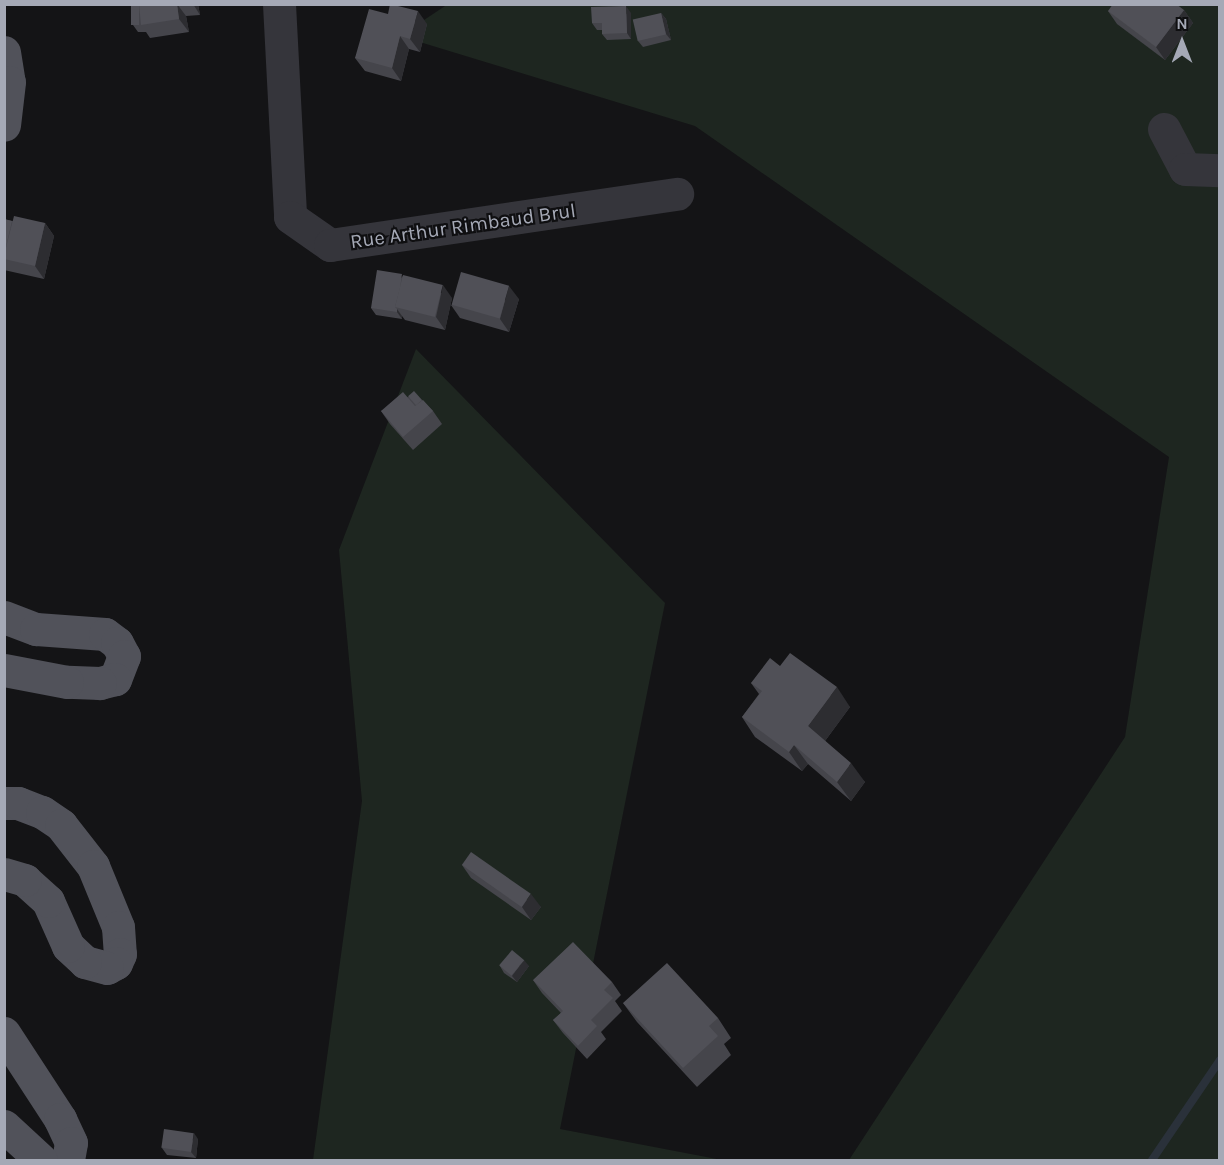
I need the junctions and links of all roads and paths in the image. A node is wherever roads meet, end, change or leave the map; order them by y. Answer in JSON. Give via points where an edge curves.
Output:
{"nodes":[{"id":1,"x":279,"y":4,"type":"edge"},
{"id":2,"x":4,"y":52,"type":"edge"},
{"id":3,"x":4,"y":125,"type":"edge"},
{"id":4,"x":1164,"y":129,"type":"dead end"},
{"id":5,"x":1220,"y":170,"type":"edge"},
{"id":6,"x":677,"y":194,"type":"dead end"},
{"id":7,"x":4,"y":617,"type":"edge"},
{"id":8,"x":4,"y":670,"type":"edge"},
{"id":9,"x":4,"y":803,"type":"edge"},
{"id":10,"x":4,"y":874,"type":"edge"},
{"id":11,"x":4,"y":1033,"type":"edge"},
{"id":12,"x":4,"y":1126,"type":"edge"},
{"id":13,"x":41,"y":1161,"type":"edge"},
{"id":14,"x":68,"y":1161,"type":"edge"}],
"edges":[{"from":1,"to":6,"type":"street","name":"Rue Arthur Rimbaud Brul","via":[[290,217],[330,245]]},
{"from":2,"to":3,"type":"main road","via":[[9,82]]},
{"from":4,"to":5,"type":"street","via":[[1185,169]]},
{"from":7,"to":8,"type":"main road","via":[[36,629],[105,634],[117,643],[123,656],[115,679],[100,683],[67,682]]},
{"from":9,"to":10,"type":"main road","via":[[18,803],[42,812],[61,825],[93,866],[118,927],[120,954],[116,963],[107,968],[85,962],[68,946],[48,901],[25,880]]},
{"from":11,"to":14,"type":"main road","via":[[60,1119],[71,1143]]},
{"from":12,"to":13,"type":"main road"}]}
